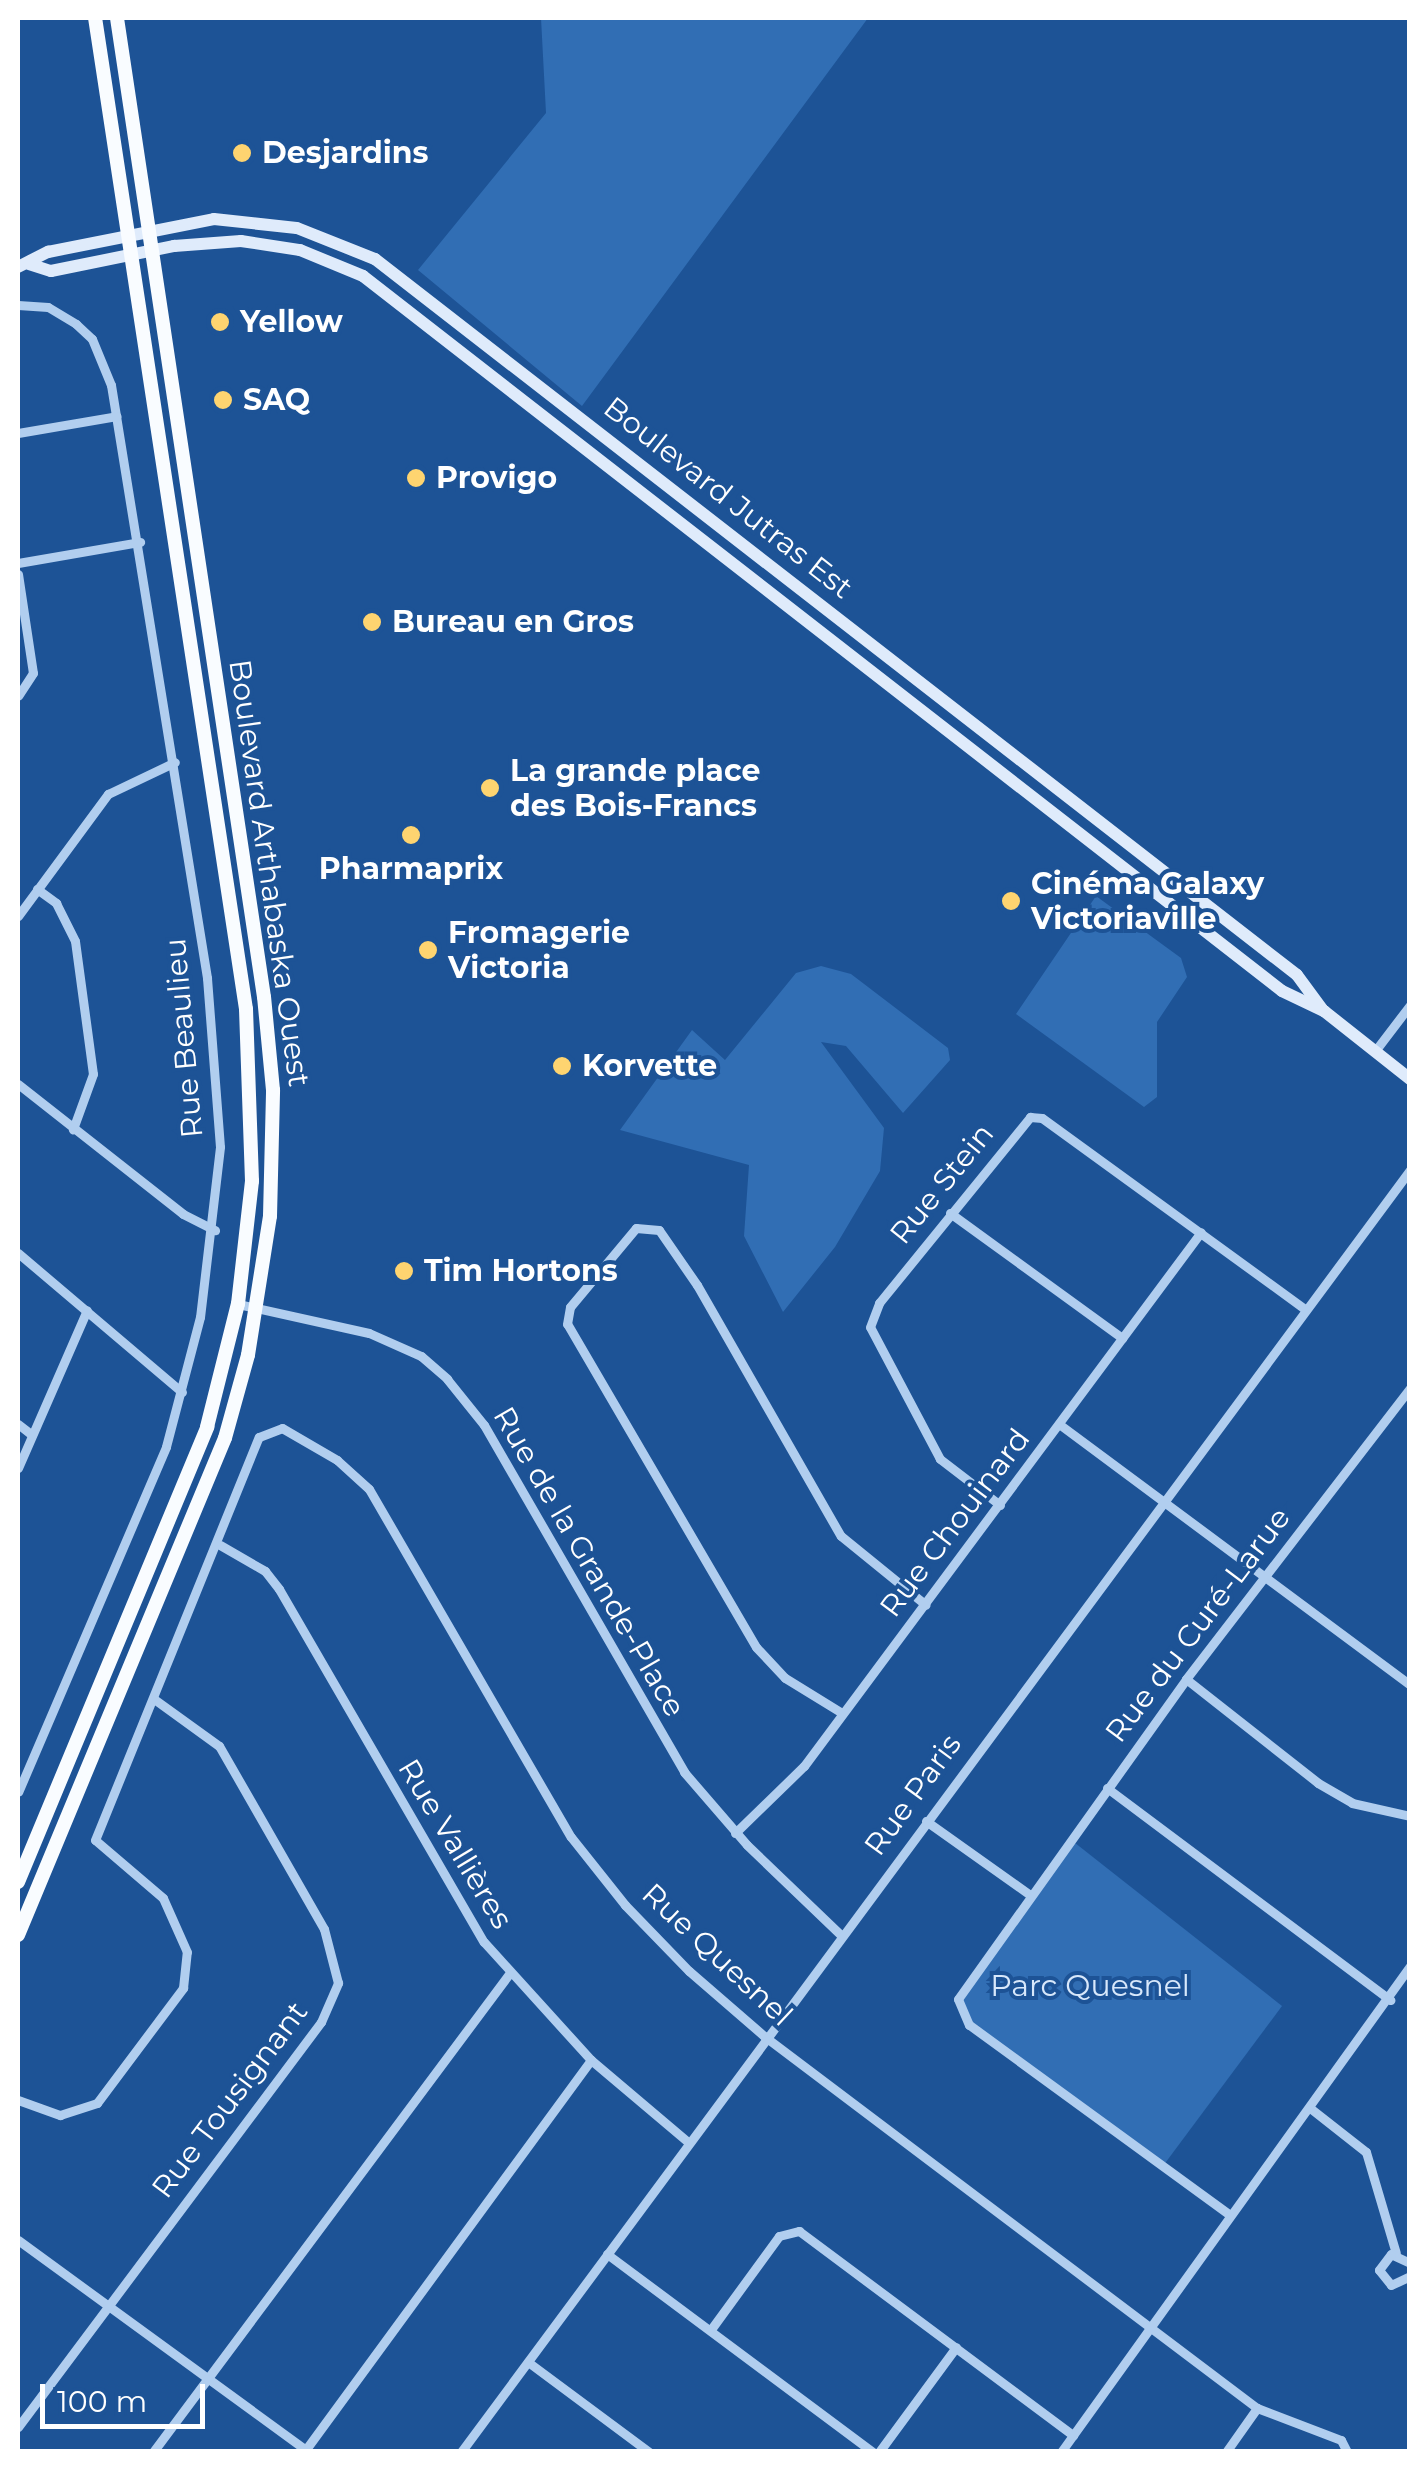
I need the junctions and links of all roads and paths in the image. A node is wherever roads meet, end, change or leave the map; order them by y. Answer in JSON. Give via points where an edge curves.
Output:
{"nodes":[{"id":1,"x":95,"y":18,"type":"edge"},
{"id":2,"x":117,"y":18,"type":"edge"},
{"id":3,"x":148,"y":228,"type":"junction"},
{"id":4,"x":127,"y":234,"type":"junction"},
{"id":5,"x":152,"y":250,"type":"junction"},
{"id":6,"x":131,"y":254,"type":"junction"},
{"id":7,"x":23,"y":265,"type":"edge"},
{"id":8,"x":18,"y":304,"type":"edge"},
{"id":9,"x":117,"y":416,"type":"junction"},
{"id":10,"x":18,"y":434,"type":"edge"},
{"id":11,"x":140,"y":542,"type":"junction"},
{"id":12,"x":18,"y":563,"type":"edge"},
{"id":13,"x":18,"y":574,"type":"edge"},
{"id":14,"x":18,"y":696,"type":"edge"},
{"id":15,"x":175,"y":762,"type":"junction"},
{"id":16,"x":37,"y":889,"type":"junction"},
{"id":17,"x":18,"y":916,"type":"edge"},
{"id":18,"x":1410,"y":1004,"type":"edge"},
{"id":19,"x":1324,"y":1010,"type":"junction"},
{"id":20,"x":1374,"y":1051,"type":"junction"},
{"id":21,"x":1410,"y":1079,"type":"edge"},
{"id":22,"x":18,"y":1084,"type":"edge"},
{"id":23,"x":73,"y":1129,"type":"junction"},
{"id":24,"x":1410,"y":1170,"type":"edge"},
{"id":25,"x":950,"y":1213,"type":"junction"},
{"id":26,"x":215,"y":1230,"type":"junction"},
{"id":27,"x":1201,"y":1232,"type":"junction"},
{"id":28,"x":18,"y":1254,"type":"edge"},
{"id":29,"x":238,"y":1304,"type":"junction"},
{"id":30,"x":257,"y":1308,"type":"junction"},
{"id":31,"x":1305,"y":1309,"type":"junction"},
{"id":32,"x":88,"y":1310,"type":"junction"},
{"id":33,"x":1122,"y":1338,"type":"junction"},
{"id":34,"x":1410,"y":1388,"type":"edge"},
{"id":35,"x":182,"y":1392,"type":"junction"},
{"id":36,"x":18,"y":1424,"type":"edge"},
{"id":37,"x":1059,"y":1424,"type":"junction"},
{"id":38,"x":31,"y":1434,"type":"junction"},
{"id":39,"x":18,"y":1468,"type":"edge"},
{"id":40,"x":1163,"y":1502,"type":"junction"},
{"id":41,"x":1000,"y":1505,"type":"junction"},
{"id":42,"x":220,"y":1545,"type":"junction"},
{"id":43,"x":1264,"y":1577,"type":"junction"},
{"id":44,"x":926,"y":1605,"type":"junction"},
{"id":45,"x":1186,"y":1678,"type":"junction"},
{"id":46,"x":1410,"y":1685,"type":"edge"},
{"id":47,"x":154,"y":1698,"type":"junction"},
{"id":48,"x":842,"y":1713,"type":"junction"},
{"id":49,"x":1107,"y":1788,"type":"junction"},
{"id":50,"x":18,"y":1792,"type":"edge"},
{"id":51,"x":1410,"y":1816,"type":"edge"},
{"id":52,"x":926,"y":1822,"type":"junction"},
{"id":53,"x":735,"y":1833,"type":"junction"},
{"id":54,"x":18,"y":1882,"type":"edge"},
{"id":55,"x":1030,"y":1895,"type":"junction"},
{"id":56,"x":841,"y":1935,"type":"junction"},
{"id":57,"x":18,"y":1936,"type":"edge"},
{"id":58,"x":1410,"y":1966,"type":"edge"},
{"id":59,"x":509,"y":1974,"type":"junction"},
{"id":60,"x":1390,"y":2000,"type":"junction"},
{"id":61,"x":764,"y":2036,"type":"junction"},
{"id":62,"x":591,"y":2060,"type":"junction"},
{"id":63,"x":18,"y":2100,"type":"edge"},
{"id":64,"x":1310,"y":2108,"type":"junction"},
{"id":65,"x":687,"y":2141,"type":"junction"},
{"id":66,"x":1230,"y":2215,"type":"junction"},
{"id":67,"x":18,"y":2240,"type":"edge"},
{"id":68,"x":606,"y":2254,"type":"junction"},
{"id":69,"x":1396,"y":2254,"type":"junction"},
{"id":70,"x":1410,"y":2263,"type":"edge"},
{"id":71,"x":1410,"y":2276,"type":"edge"},
{"id":72,"x":108,"y":2304,"type":"junction"},
{"id":73,"x":1150,"y":2326,"type":"junction"},
{"id":74,"x":712,"y":2328,"type":"junction"},
{"id":75,"x":956,"y":2347,"type":"junction"},
{"id":76,"x":528,"y":2362,"type":"junction"},
{"id":77,"x":207,"y":2379,"type":"junction"},
{"id":78,"x":1258,"y":2408,"type":"junction"},
{"id":79,"x":18,"y":2427,"type":"edge"},
{"id":80,"x":1073,"y":2435,"type":"junction"},
{"id":81,"x":307,"y":2451,"type":"edge"},
{"id":82,"x":153,"y":2452,"type":"edge"},
{"id":83,"x":461,"y":2452,"type":"edge"},
{"id":84,"x":650,"y":2452,"type":"edge"},
{"id":85,"x":876,"y":2452,"type":"edge"},
{"id":86,"x":1061,"y":2452,"type":"edge"},
{"id":87,"x":1226,"y":2452,"type":"edge"},
{"id":88,"x":1347,"y":2452,"type":"edge"}],
"edges":[{"from":1,"to":4,"type":"main road","name":"Boulevard Arthabaska Ouest"},
{"from":2,"to":3,"type":"main road","name":"Boulevard Arthabaska Ouest"},
{"from":3,"to":4,"type":"main road","name":"Boulevard Jutras Est"},
{"from":3,"to":5,"type":"main road","name":"Boulevard Arthabaska Ouest"},
{"from":3,"to":19,"type":"main road","name":"Boulevard Jutras Est","via":[[214,220],[268,223],[348,245],[400,274],[1297,975]]},
{"from":4,"to":6,"type":"main road","name":"Boulevard Arthabaska Ouest"},
{"from":4,"to":7,"type":"main road","name":"Boulevard Jutras Est","via":[[48,252]]},
{"from":5,"to":6,"type":"main road","name":"Boulevard Jutras Est"},
{"from":5,"to":19,"type":"main road","name":"Boulevard Jutras Est","via":[[269,244],[364,276],[1282,991]]},
{"from":5,"to":30,"type":"main road","name":"Boulevard Arthabaska Ouest","via":[[268,1029],[273,1156]]},
{"from":6,"to":7,"type":"main road","name":"Boulevard Jutras Est","via":[[50,271]]},
{"from":6,"to":29,"type":"main road","name":"Boulevard Arthabaska Ouest","via":[[251,1058],[252,1181]]},
{"from":8,"to":9,"type":"street","name":"Rue Beaulieu","via":[[48,307],[92,339]]},
{"from":9,"to":10,"type":"street"},
{"from":9,"to":11,"type":"street","name":"Rue Beaulieu"},
{"from":11,"to":12,"type":"street"},
{"from":11,"to":15,"type":"street","name":"Rue Beaulieu"},
{"from":13,"to":14,"type":"street","via":[[34,673]]},
{"from":15,"to":16,"type":"street","via":[[108,794]]},
{"from":15,"to":26,"type":"street","name":"Rue Beaulieu","via":[[218,1087]]},
{"from":16,"to":17,"type":"street"},
{"from":16,"to":23,"type":"street","via":[[56,904],[75,941],[93,1074]]},
{"from":18,"to":20,"type":"street"},
{"from":19,"to":20,"type":"main road","name":"Boulevard Jutras Est"},
{"from":20,"to":21,"type":"main road","name":"Boulevard Jutras Est"},
{"from":22,"to":23,"type":"street"},
{"from":23,"to":26,"type":"street","via":[[183,1214]]},
{"from":24,"to":31,"type":"street","name":"Rue Paris"},
{"from":25,"to":27,"type":"street","name":"Rue Stein","via":[[1030,1117],[1042,1118]]},
{"from":25,"to":33,"type":"street"},
{"from":25,"to":41,"type":"street","name":"Rue Stein","via":[[880,1303],[870,1328],[940,1458]]},
{"from":26,"to":35,"type":"street","name":"Rue Beaulieu"},
{"from":27,"to":31,"type":"street","name":"Rue Stein"},
{"from":27,"to":33,"type":"street","name":"Rue Chouinard"},
{"from":28,"to":32,"type":"street"},
{"from":29,"to":30,"type":"street","name":"Rue de la Grande-Place"},
{"from":29,"to":54,"type":"main road","name":"Boulevard Arthabaska Ouest","via":[[187,1483]]},
{"from":30,"to":53,"type":"street","name":"Rue de la Grande-Place","via":[[369,1333],[421,1356],[447,1379],[500,1451],[658,1734]]},
{"from":30,"to":57,"type":"main road","name":"Boulevard Arthabaska Ouest","via":[[205,1492]]},
{"from":31,"to":40,"type":"street","name":"Rue Paris"},
{"from":32,"to":35,"type":"street"},
{"from":32,"to":38,"type":"street"},
{"from":33,"to":37,"type":"street","name":"Rue Chouinard"},
{"from":34,"to":43,"type":"street","name":"Rue du Curé-Larue"},
{"from":35,"to":50,"type":"street","name":"Rue Beaulieu","via":[[142,1510]]},
{"from":36,"to":38,"type":"street"},
{"from":37,"to":40,"type":"street"},
{"from":37,"to":41,"type":"street","name":"Rue Chouinard"},
{"from":38,"to":39,"type":"street"},
{"from":40,"to":43,"type":"street"},
{"from":40,"to":52,"type":"street","name":"Rue Paris"},
{"from":41,"to":44,"type":"street","name":"Rue Chouinard"},
{"from":42,"to":47,"type":"street"},
{"from":42,"to":59,"type":"street","name":"Rue Vallières","via":[[265,1570],[278,1589],[447,1887]]},
{"from":42,"to":61,"type":"street","name":"Rue Quesnel","via":[[259,1437],[272,1426],[338,1460],[369,1489],[571,1837],[651,1934]]},
{"from":43,"to":45,"type":"street","name":"Rue du Curé-Larue"},
{"from":43,"to":46,"type":"street"},
{"from":44,"to":48,"type":"street","name":"Rue Chouinard"},
{"from":44,"to":48,"type":"street","via":[[842,1536],[697,1285],[649,1224],[636,1228],[570,1307],[567,1324],[756,1647],[785,1678]]},
{"from":45,"to":49,"type":"street","name":"Rue du Curé-Larue"},
{"from":45,"to":51,"type":"street","via":[[1335,1793]]},
{"from":47,"to":63,"type":"street","via":[[95,1840],[163,1898],[187,1952],[187,1977],[177,2000],[97,2103],[60,2115]]},
{"from":47,"to":72,"type":"street","name":"Rue Tousignant","via":[[219,1746],[324,1929],[338,1983],[321,2022]]},
{"from":48,"to":53,"type":"street","name":"Rue Chouinard","via":[[788,1786]]},
{"from":49,"to":55,"type":"street","name":"Rue du Curé-Larue"},
{"from":49,"to":60,"type":"street"},
{"from":52,"to":55,"type":"street"},
{"from":52,"to":56,"type":"street","name":"Rue Paris"},
{"from":53,"to":56,"type":"street","name":"Rue de la Grande-Place"},
{"from":55,"to":66,"type":"street","name":"Rue du Curé-Larue","via":[[962,1989],[961,2014]]},
{"from":56,"to":61,"type":"street","name":"Rue Paris"},
{"from":58,"to":60,"type":"street"},
{"from":59,"to":62,"type":"street","name":"Rue Vallières"},
{"from":59,"to":77,"type":"street"},
{"from":60,"to":64,"type":"street"},
{"from":61,"to":65,"type":"street","name":"Rue Paris"},
{"from":61,"to":73,"type":"street","name":"Rue Quesnel"},
{"from":62,"to":65,"type":"street","name":"Rue Vallières"},
{"from":62,"to":81,"type":"street"},
{"from":64,"to":66,"type":"street"},
{"from":64,"to":69,"type":"street","via":[[1366,2152]]},
{"from":65,"to":68,"type":"street","name":"Rue Paris"},
{"from":66,"to":73,"type":"street"},
{"from":67,"to":72,"type":"street"},
{"from":68,"to":74,"type":"street"},
{"from":68,"to":76,"type":"street","name":"Rue Paris"},
{"from":69,"to":70,"type":"street"},
{"from":69,"to":71,"type":"street","via":[[1382,2260],[1382,2280],[1396,2286]]},
{"from":72,"to":77,"type":"street"},
{"from":72,"to":79,"type":"street","name":"Rue Tousignant"},
{"from":73,"to":78,"type":"street","name":"Rue Quesnel"},
{"from":73,"to":80,"type":"street"},
{"from":74,"to":75,"type":"street","via":[[779,2236],[799,2231]]},
{"from":74,"to":85,"type":"street"},
{"from":75,"to":80,"type":"street"},
{"from":75,"to":85,"type":"street"},
{"from":76,"to":83,"type":"street","name":"Rue Paris"},
{"from":76,"to":84,"type":"street"},
{"from":77,"to":81,"type":"street"},
{"from":77,"to":82,"type":"street"},
{"from":78,"to":87,"type":"street"},
{"from":78,"to":88,"type":"street","name":"Rue Quesnel","via":[[1341,2440]]},
{"from":80,"to":86,"type":"street"}]}
